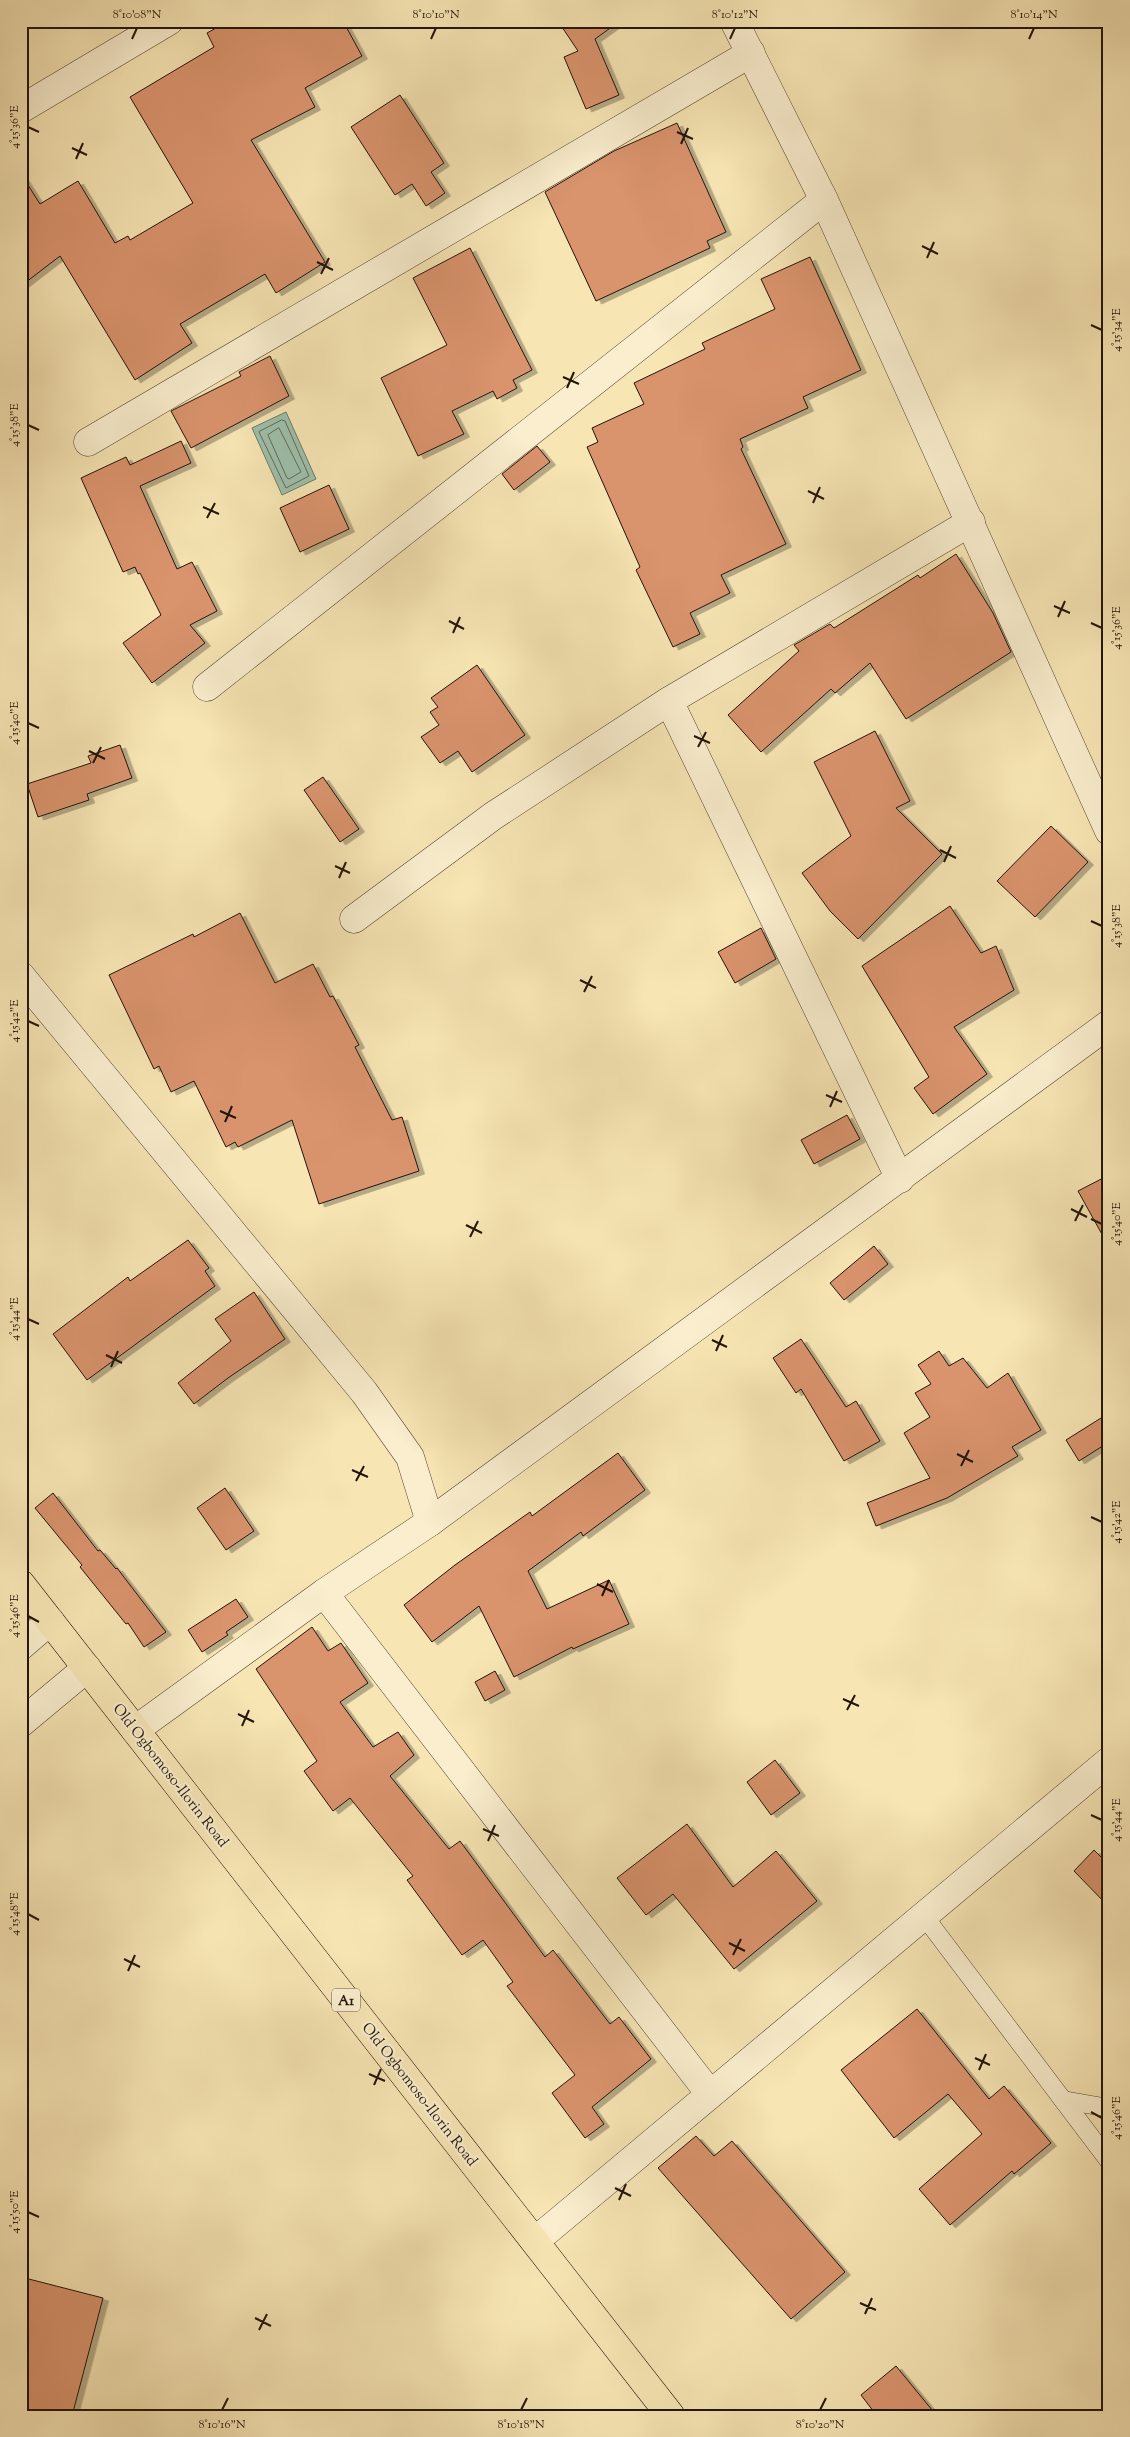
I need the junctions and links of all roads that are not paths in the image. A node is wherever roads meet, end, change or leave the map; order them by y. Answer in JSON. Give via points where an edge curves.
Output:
{"nodes":[{"id":1,"x":169,"y":21,"type":"edge"},
{"id":2,"x":734,"y":21,"type":"edge"},
{"id":3,"x":750,"y":54,"type":"junction"},
{"id":4,"x":21,"y":109,"type":"edge"},
{"id":5,"x":824,"y":200,"type":"junction"},
{"id":6,"x":88,"y":442,"type":"dead end"},
{"id":7,"x":971,"y":522,"type":"junction"},
{"id":8,"x":207,"y":687,"type":"dead end"},
{"id":9,"x":669,"y":701,"type":"junction"},
{"id":10,"x":1109,"y":831,"type":"edge"},
{"id":11,"x":354,"y":919,"type":"dead end"},
{"id":12,"x":21,"y":976,"type":"edge"},
{"id":13,"x":1109,"y":1024,"type":"edge"},
{"id":14,"x":900,"y":1179,"type":"junction"},
{"id":15,"x":430,"y":1522,"type":"junction"},
{"id":16,"x":21,"y":1584,"type":"edge"},
{"id":17,"x":324,"y":1593,"type":"junction"},
{"id":18,"x":50,"y":1621,"type":"junction"},
{"id":19,"x":21,"y":1646,"type":"edge"},
{"id":20,"x":87,"y":1668,"type":"junction"},
{"id":21,"x":21,"y":1723,"type":"edge"},
{"id":22,"x":136,"y":1730,"type":"junction"},
{"id":23,"x":1109,"y":1761,"type":"edge"},
{"id":24,"x":924,"y":1916,"type":"junction"},
{"id":25,"x":710,"y":2094,"type":"junction"},
{"id":26,"x":1062,"y":2100,"type":"junction"},
{"id":27,"x":1109,"y":2108,"type":"edge"},
{"id":28,"x":1109,"y":2161,"type":"edge"},
{"id":29,"x":535,"y":2241,"type":"junction"},
{"id":30,"x":671,"y":2416,"type":"edge"}],
"edges":[{"from":1,"to":4,"type":"street"},
{"from":2,"to":3,"type":"street"},
{"from":3,"to":5,"type":"street"},
{"from":3,"to":6,"type":"street"},
{"from":5,"to":7,"type":"street"},
{"from":5,"to":8,"type":"street"},
{"from":7,"to":9,"type":"street"},
{"from":7,"to":10,"type":"street"},
{"from":9,"to":11,"type":"street","via":[[493,816]]},
{"from":9,"to":14,"type":"street"},
{"from":12,"to":15,"type":"street","via":[[364,1392],[410,1457]]},
{"from":13,"to":14,"type":"street"},
{"from":14,"to":15,"type":"street"},
{"from":15,"to":17,"type":"street"},
{"from":16,"to":18,"type":"highway","name":"Old Ogbomoso-Ilorin Road","number":"A1"},
{"from":17,"to":22,"type":"street"},
{"from":17,"to":25,"type":"street"},
{"from":18,"to":19,"type":"street"},
{"from":18,"to":20,"type":"highway","name":"Old Ogbomoso-Ilorin Road","number":"A1"},
{"from":20,"to":21,"type":"street"},
{"from":20,"to":22,"type":"highway","name":"Old Ogbomoso-Ilorin Road","number":"A1"},
{"from":22,"to":29,"type":"highway","name":"Old Ogbomoso-Ilorin Road","number":"A1"},
{"from":23,"to":24,"type":"street"},
{"from":24,"to":25,"type":"street"},
{"from":24,"to":26,"type":"lane"},
{"from":25,"to":29,"type":"street"},
{"from":26,"to":27,"type":"lane"},
{"from":26,"to":28,"type":"lane"},
{"from":29,"to":30,"type":"highway","name":"Old Ogbomoso-Ilorin Road","number":"A1"}]}
